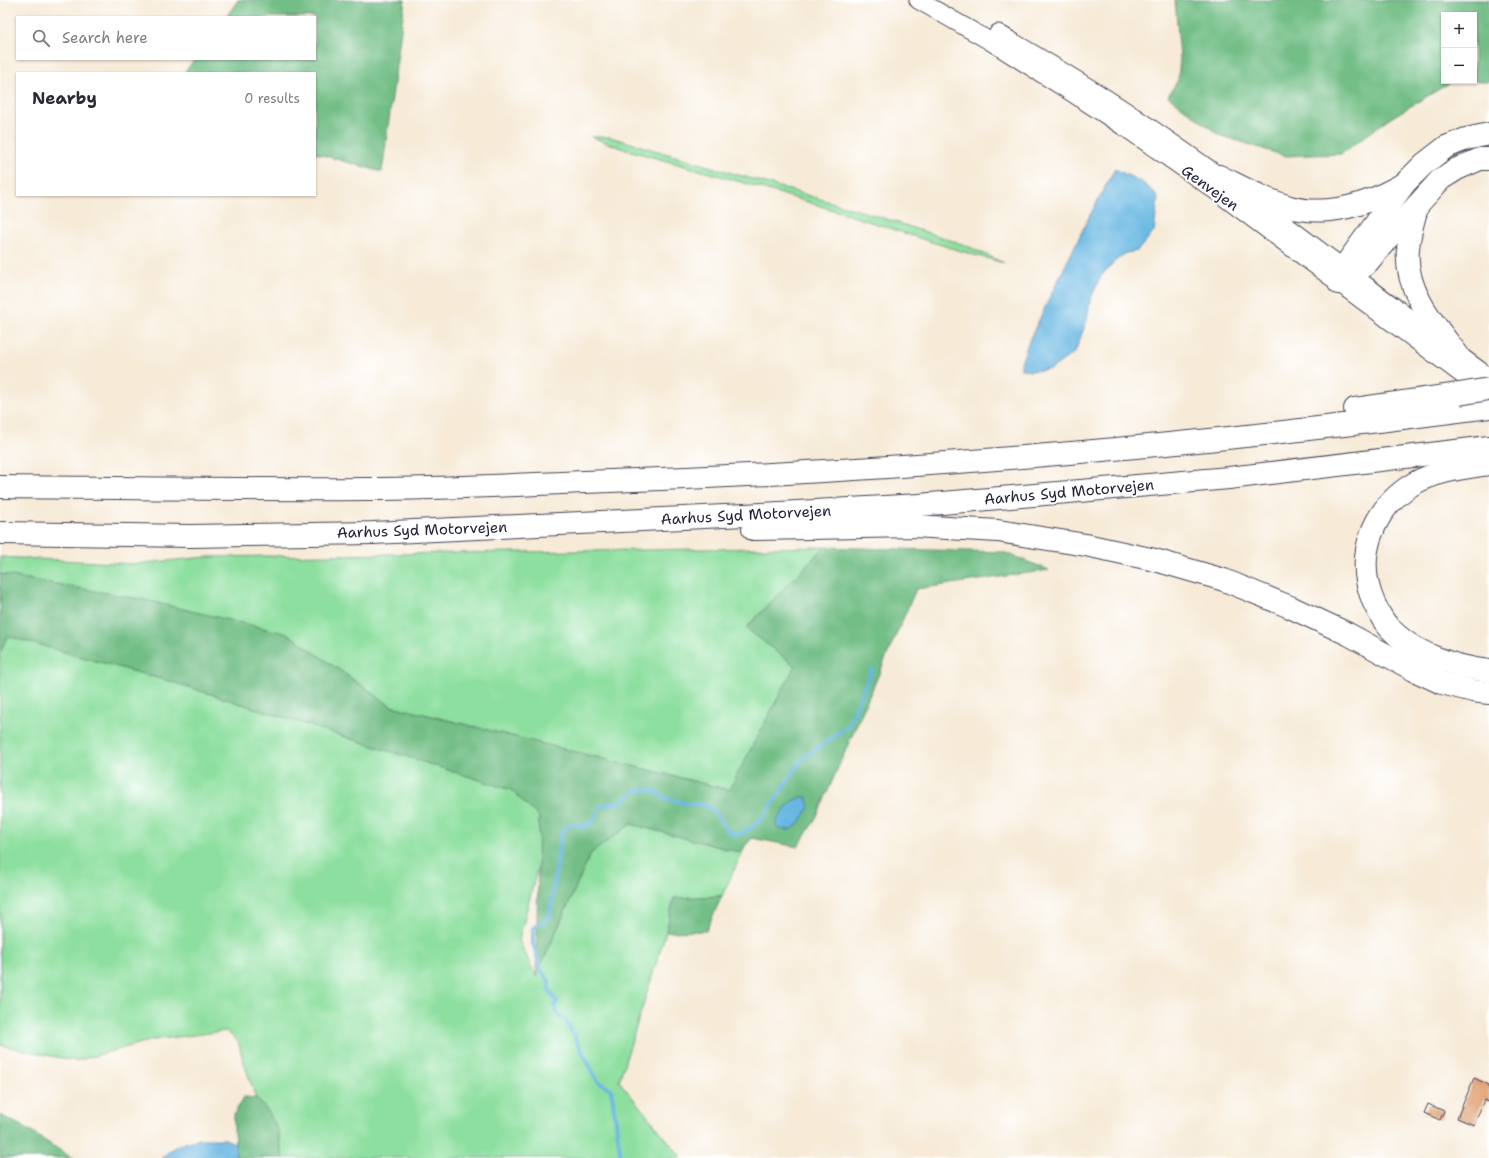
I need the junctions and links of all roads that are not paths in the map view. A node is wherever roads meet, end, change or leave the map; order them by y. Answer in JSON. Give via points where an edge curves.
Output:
{"nodes":[{"id":1,"x":918,"y":0,"type":"edge"},
{"id":2,"x":936,"y":0,"type":"edge"},
{"id":3,"x":1489,"y":134,"type":"edge"},
{"id":4,"x":1489,"y":159,"type":"edge"},
{"id":5,"x":1219,"y":176,"type":"junction"},
{"id":6,"x":1404,"y":184,"type":"junction"},
{"id":7,"x":1418,"y":204,"type":"junction"},
{"id":8,"x":1345,"y":276,"type":"junction"},
{"id":9,"x":1458,"y":355,"type":"junction"},
{"id":10,"x":1489,"y":377,"type":"edge"},
{"id":11,"x":1489,"y":389,"type":"edge"},
{"id":12,"x":1485,"y":404,"type":"edge"},
{"id":13,"x":1489,"y":447,"type":"edge"},
{"id":14,"x":1087,"y":452,"type":"junction"},
{"id":15,"x":1489,"y":464,"type":"edge"},
{"id":16,"x":0,"y":486,"type":"edge"},
{"id":17,"x":625,"y":521,"type":"junction"},
{"id":18,"x":0,"y":533,"type":"edge"},
{"id":19,"x":1489,"y":671,"type":"edge"},
{"id":20,"x":1489,"y":693,"type":"edge"}],
"edges":[{"from":1,"to":8,"type":"street","name":"Genvejen","via":[[1130,131]]},
{"from":2,"to":5,"type":"street","name":"Genvejen","via":[[990,28],[1075,79],[1138,119]]},
{"from":3,"to":6,"type":"highway","via":[[1446,147]]},
{"from":4,"to":7,"type":"highway","via":[[1480,159],[1441,179]]},
{"from":5,"to":6,"type":"highway","via":[[1273,201],[1311,210],[1351,207],[1370,201]]},
{"from":5,"to":8,"type":"street","name":"Genvejen"},
{"from":6,"to":8,"type":"highway"},
{"from":7,"to":8,"type":"highway","via":[[1373,257]]},
{"from":7,"to":9,"type":"highway","via":[[1408,251],[1409,271],[1421,304]]},
{"from":8,"to":9,"type":"street","name":"Genvejen"},
{"from":8,"to":12,"type":"street","name":"Genvejen"},
{"from":9,"to":10,"type":"street","name":"Genvejen"},
{"from":11,"to":14,"type":"highway","bridge":true,"via":[[1217,427]]},
{"from":12,"to":14,"type":"highway","via":[[1237,438]]},
{"from":13,"to":17,"type":"highway","name":"Aarhus Syd Motorvejen","via":[[1236,477],[1086,491],[919,505]]},
{"from":14,"to":16,"type":"highway","via":[[918,466],[692,479],[518,485],[371,489]]},
{"from":15,"to":19,"type":"highway","via":[[1429,477],[1403,491],[1390,504],[1370,535],[1366,572],[1369,591],[1377,610],[1388,626],[1403,640],[1436,658]]},
{"from":17,"to":18,"type":"highway","name":"Aarhus Syd Motorvejen","via":[[373,533],[207,536]]},
{"from":17,"to":20,"type":"highway","via":[[658,531],[914,526],[998,531],[1086,545],[1156,560],[1224,580],[1348,634],[1442,683]]}]}
